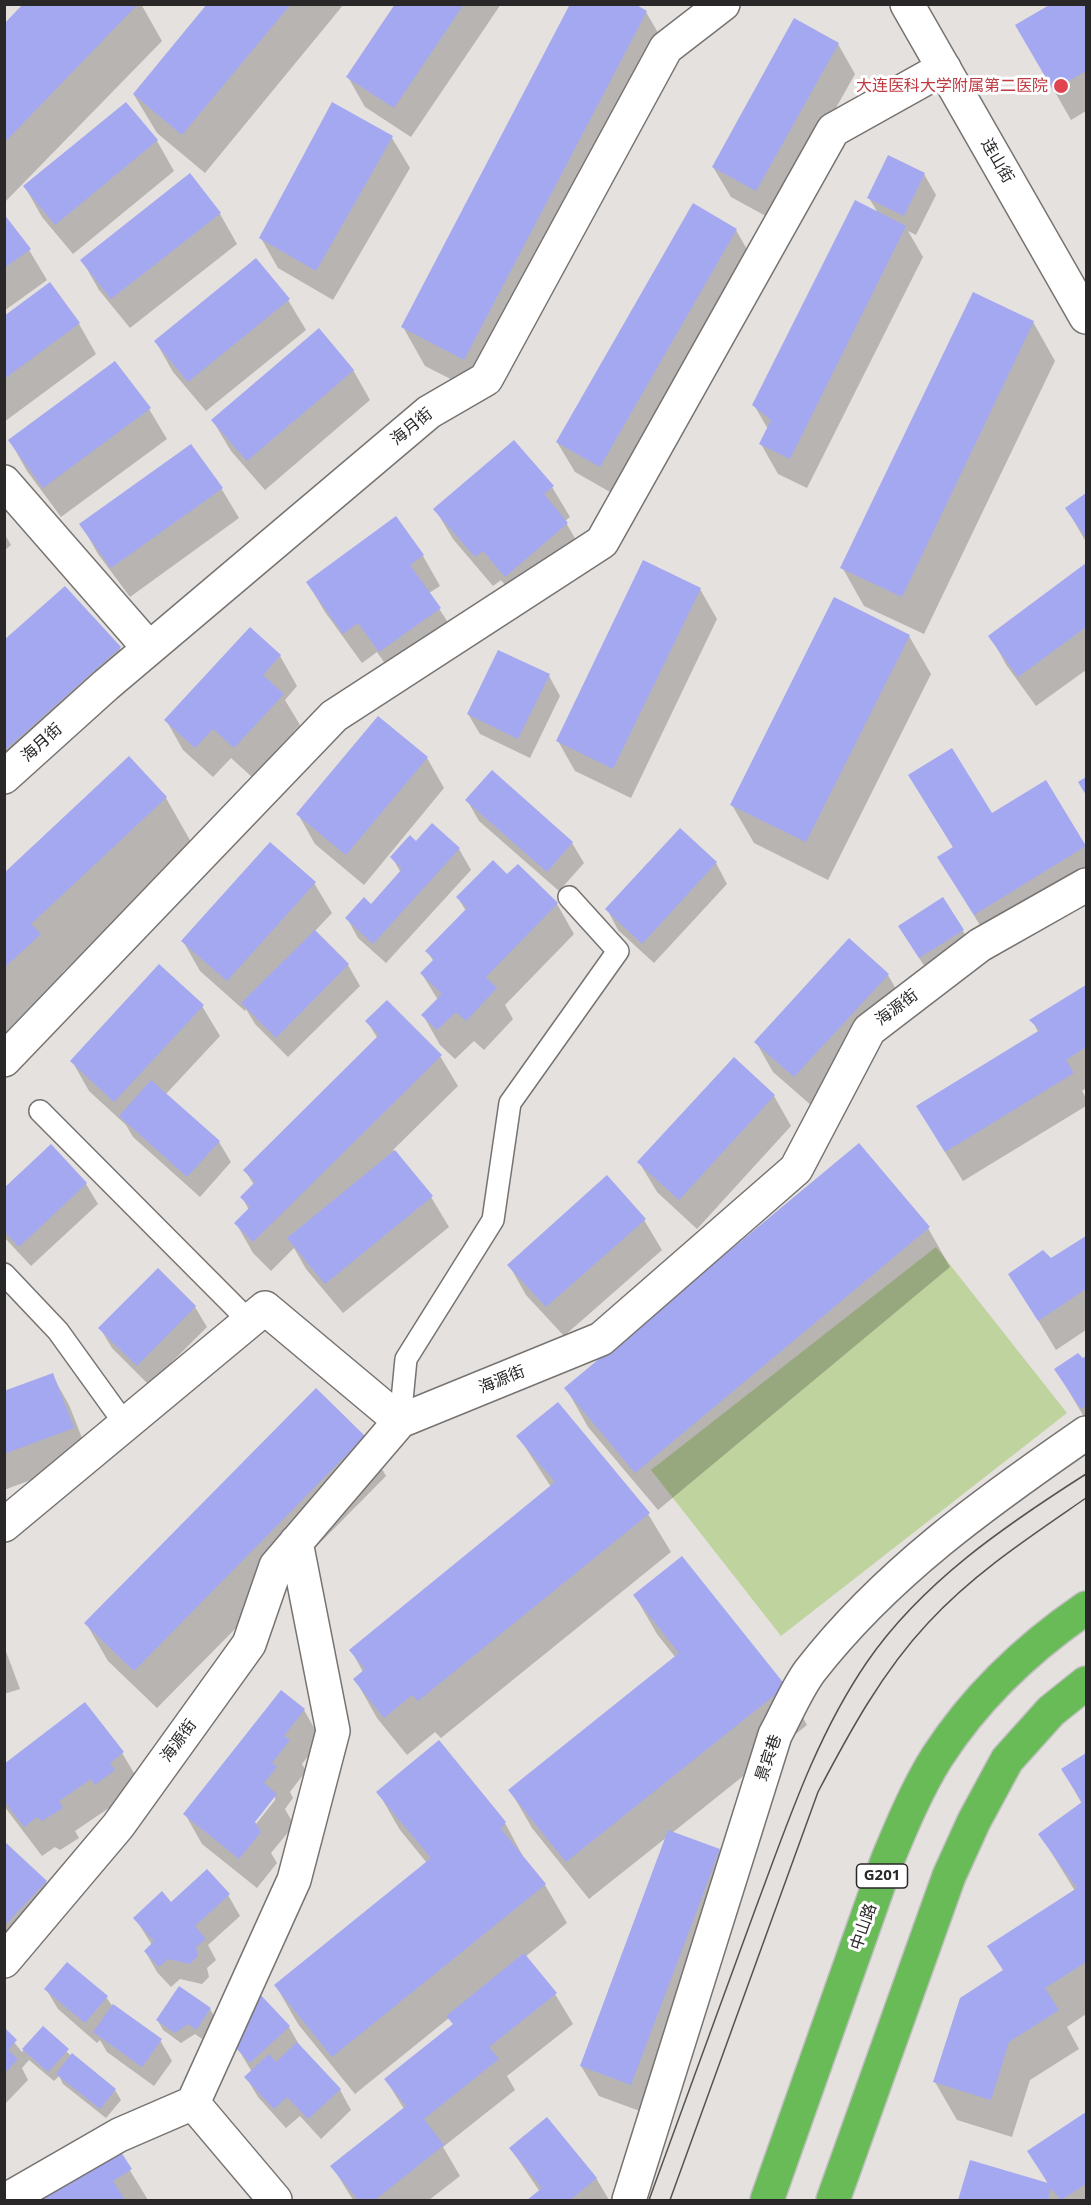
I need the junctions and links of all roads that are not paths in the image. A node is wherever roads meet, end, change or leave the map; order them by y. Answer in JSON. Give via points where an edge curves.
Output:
{"nodes":[{"id":1,"x":723,"y":4,"type":"edge"},
{"id":2,"x":908,"y":4,"type":"edge"},
{"id":3,"x":944,"y":68,"type":"junction"},
{"id":4,"x":1086,"y":317,"type":"edge"},
{"id":5,"x":4,"y":482,"type":"edge"},
{"id":6,"x":149,"y":648,"type":"junction"},
{"id":7,"x":4,"y":777,"type":"edge"},
{"id":8,"x":1086,"y":885,"type":"edge"},
{"id":9,"x":569,"y":897,"type":"dead end"},
{"id":10,"x":4,"y":1060,"type":"edge"},
{"id":11,"x":40,"y":1111,"type":"dead end"},
{"id":12,"x":4,"y":1274,"type":"edge"},
{"id":13,"x":249,"y":1322,"type":"junction"},
{"id":14,"x":400,"y":1421,"type":"junction"},
{"id":15,"x":125,"y":1424,"type":"junction"},
{"id":16,"x":1086,"y":1432,"type":"edge"},
{"id":17,"x":4,"y":1525,"type":"edge"},
{"id":18,"x":296,"y":1542,"type":"junction"},
{"id":19,"x":1086,"y":1608,"type":"edge"},
{"id":20,"x":1086,"y":1683,"type":"edge"},
{"id":21,"x":4,"y":1961,"type":"edge"},
{"id":22,"x":193,"y":2103,"type":"junction"},
{"id":23,"x":6,"y":2200,"type":"edge"},
{"id":24,"x":275,"y":2200,"type":"edge"},
{"id":25,"x":629,"y":2200,"type":"edge"},
{"id":26,"x":767,"y":2200,"type":"edge"},
{"id":27,"x":833,"y":2200,"type":"edge"}],
"edges":[{"from":1,"to":6,"type":"street","name":"海月街","via":[[666,48],[486,379],[429,412]]},
{"from":2,"to":3,"type":"street","name":"连山街"},
{"from":3,"to":4,"type":"street","name":"连山街"},
{"from":3,"to":10,"type":"street","via":[[833,130],[602,542],[334,716]]},
{"from":5,"to":6,"type":"street"},
{"from":6,"to":7,"type":"street","name":"海月街"},
{"from":8,"to":14,"type":"street","name":"海源街","via":[[980,945],[869,1030],[796,1169],[601,1339]]},
{"from":9,"to":14,"type":"lane","via":[[618,951],[510,1103],[493,1220],[406,1359]]},
{"from":11,"to":13,"type":"lane"},
{"from":12,"to":15,"type":"lane","via":[[58,1331]]},
{"from":13,"to":14,"type":"street","via":[[265,1308]]},
{"from":13,"to":15,"type":"street"},
{"from":14,"to":18,"type":"street","name":"海源街"},
{"from":15,"to":17,"type":"street"},
{"from":16,"to":25,"type":"street","name":"景宾巷","via":[[988,1501],[891,1581],[809,1672],[775,1735]]},
{"from":18,"to":21,"type":"street","name":"海源街","via":[[276,1566],[249,1644],[118,1826]]},
{"from":18,"to":22,"type":"street","via":[[333,1731],[294,1880]]},
{"from":19,"to":26,"type":"highway","name":"中山路","number":"G201","via":[[1024,1656],[975,1706],[937,1757],[910,1807],[887,1861]]},
{"from":20,"to":27,"type":"highway","via":[[1051,1711],[1006,1760],[974,1821],[948,1876]]},
{"from":22,"to":23,"type":"street","via":[[119,2136]]},
{"from":22,"to":24,"type":"street"}]}
